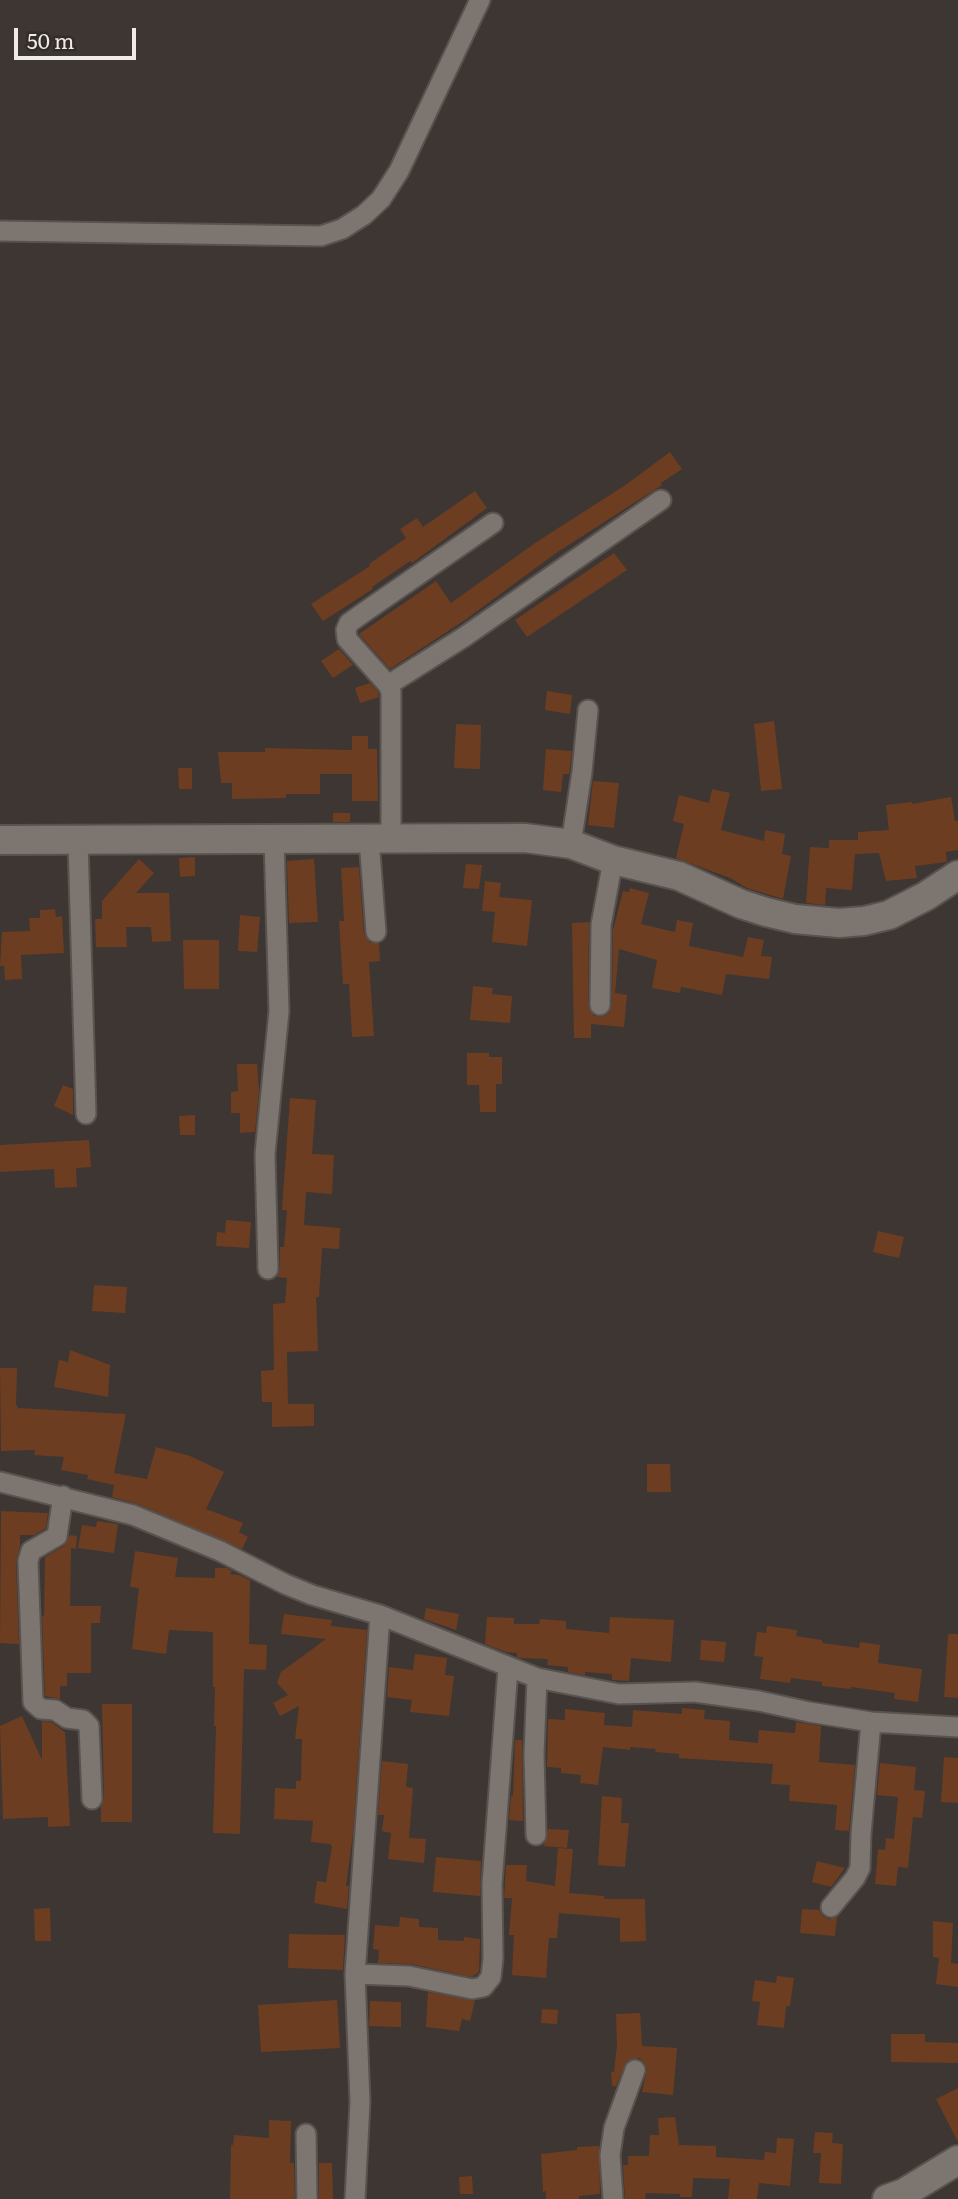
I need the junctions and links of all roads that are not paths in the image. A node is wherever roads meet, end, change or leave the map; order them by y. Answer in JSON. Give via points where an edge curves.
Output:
{"nodes":[{"id":1,"x":480,"y":0,"type":"edge"},
{"id":2,"x":0,"y":231,"type":"edge"},
{"id":3,"x":661,"y":500,"type":"dead end"},
{"id":4,"x":493,"y":523,"type":"dead end"},
{"id":5,"x":388,"y":685,"type":"junction"},
{"id":6,"x":588,"y":710,"type":"dead end"},
{"id":7,"x":274,"y":838,"type":"junction"},
{"id":8,"x":380,"y":839,"type":"junction"},
{"id":9,"x":0,"y":840,"type":"edge"},
{"id":10,"x":78,"y":841,"type":"junction"},
{"id":11,"x":571,"y":844,"type":"junction"},
{"id":12,"x":613,"y":860,"type":"junction"},
{"id":13,"x":958,"y":875,"type":"edge"},
{"id":14,"x":376,"y":932,"type":"dead end"},
{"id":15,"x":600,"y":1005,"type":"dead end"},
{"id":16,"x":86,"y":1114,"type":"dead end"},
{"id":17,"x":268,"y":1269,"type":"dead end"},
{"id":18,"x":0,"y":1482,"type":"edge"},
{"id":19,"x":63,"y":1496,"type":"junction"},
{"id":20,"x":380,"y":1615,"type":"junction"},
{"id":21,"x":508,"y":1668,"type":"junction"},
{"id":22,"x":537,"y":1678,"type":"junction"},
{"id":23,"x":871,"y":1722,"type":"junction"},
{"id":24,"x":958,"y":1727,"type":"edge"},
{"id":25,"x":92,"y":1799,"type":"dead end"},
{"id":26,"x":536,"y":1835,"type":"dead end"},
{"id":27,"x":831,"y":1907,"type":"dead end"},
{"id":28,"x":355,"y":1974,"type":"junction"},
{"id":29,"x":635,"y":2070,"type":"dead end"},
{"id":30,"x":306,"y":2134,"type":"dead end"},
{"id":31,"x":958,"y":2160,"type":"edge"},
{"id":32,"x":307,"y":2199,"type":"edge"},
{"id":33,"x":355,"y":2199,"type":"edge"},
{"id":34,"x":612,"y":2199,"type":"edge"},
{"id":35,"x":887,"y":2199,"type":"edge"}],
"edges":[{"from":1,"to":2,"type":"street","via":[[399,171],[382,199],[342,229],[321,236]]},
{"from":3,"to":5,"type":"street"},
{"from":4,"to":5,"type":"street","via":[[349,623],[346,639]]},
{"from":5,"to":8,"type":"street","via":[[392,704]]},
{"from":6,"to":11,"type":"street"},
{"from":7,"to":8,"type":"street"},
{"from":7,"to":10,"type":"street"},
{"from":7,"to":17,"type":"street","via":[[279,1011],[265,1154]]},
{"from":8,"to":11,"type":"street","via":[[525,838]]},
{"from":8,"to":14,"type":"street"},
{"from":9,"to":10,"type":"street"},
{"from":10,"to":16,"type":"street"},
{"from":11,"to":12,"type":"street"},
{"from":12,"to":13,"type":"street","via":[[679,876],[766,912],[830,923],[889,915]]},
{"from":12,"to":15,"type":"street","via":[[601,925]]},
{"from":18,"to":19,"type":"street"},
{"from":19,"to":20,"type":"street","via":[[133,1516],[312,1595]]},
{"from":19,"to":25,"type":"street","via":[[57,1536],[31,1551],[28,1561],[32,1694],[41,1709],[55,1710],[89,1726]]},
{"from":20,"to":21,"type":"street"},
{"from":20,"to":28,"type":"street"},
{"from":21,"to":22,"type":"street"},
{"from":21,"to":28,"type":"street","via":[[492,1884],[491,1977],[483,1987],[472,1989],[409,1976]]},
{"from":22,"to":23,"type":"street","via":[[619,1694],[661,1691],[730,1696]]},
{"from":22,"to":26,"type":"street"},
{"from":23,"to":24,"type":"street"},
{"from":23,"to":27,"type":"street","via":[[860,1868]]},
{"from":28,"to":33,"type":"street","via":[[360,2102]]},
{"from":29,"to":34,"type":"street","via":[[614,2128]]},
{"from":30,"to":32,"type":"street"},
{"from":31,"to":35,"type":"street"}]}
